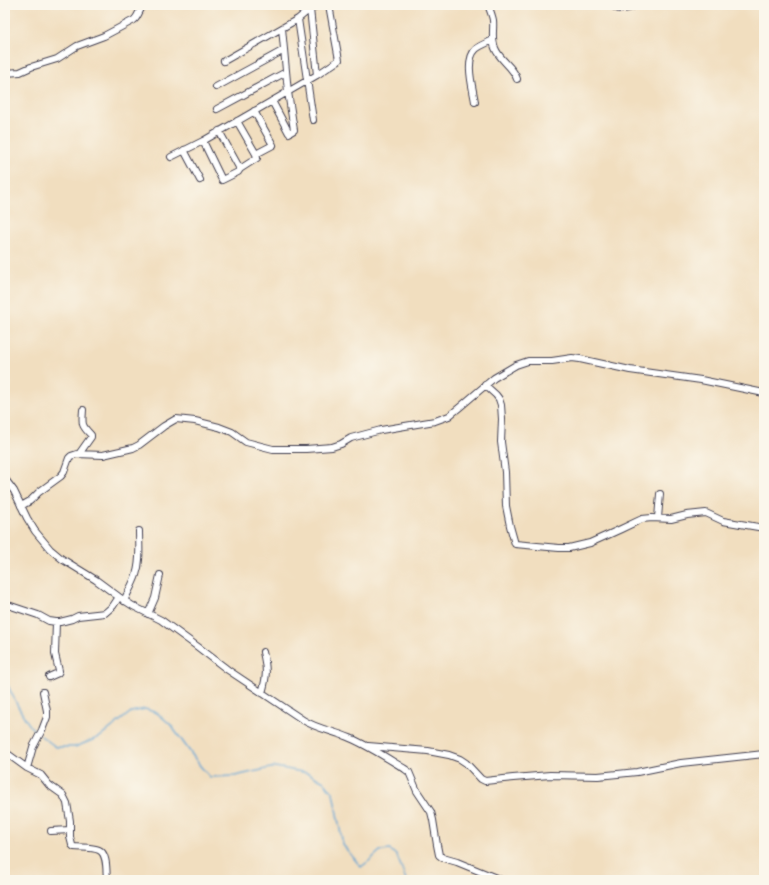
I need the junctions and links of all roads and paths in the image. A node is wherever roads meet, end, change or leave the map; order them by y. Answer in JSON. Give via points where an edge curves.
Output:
{"nodes":[{"id":1,"x":144,"y":5,"type":"edge"},
{"id":2,"x":318,"y":5,"type":"edge"},
{"id":3,"x":329,"y":5,"type":"edge"},
{"id":4,"x":488,"y":5,"type":"edge"},
{"id":5,"x":613,"y":5,"type":"edge"},
{"id":6,"x":636,"y":5,"type":"edge"},
{"id":7,"x":310,"y":7,"type":"edge"},
{"id":8,"x":298,"y":19,"type":"junction"},
{"id":9,"x":282,"y":28,"type":"junction"},
{"id":10,"x":493,"y":40,"type":"junction"},
{"id":11,"x":284,"y":50,"type":"junction"},
{"id":12,"x":224,"y":61,"type":"dead end"},
{"id":13,"x":286,"y":72,"type":"junction"},
{"id":14,"x":5,"y":73,"type":"edge"},
{"id":15,"x":317,"y":75,"type":"junction"},
{"id":16,"x":517,"y":79,"type":"dead end"},
{"id":17,"x":307,"y":81,"type":"junction"},
{"id":18,"x":216,"y":87,"type":"dead end"},
{"id":19,"x":288,"y":92,"type":"junction"},
{"id":20,"x":272,"y":101,"type":"junction"},
{"id":21,"x":475,"y":102,"type":"dead end"},
{"id":22,"x":217,"y":109,"type":"dead end"},
{"id":23,"x":254,"y":111,"type":"junction"},
{"id":24,"x":313,"y":120,"type":"dead end"},
{"id":25,"x":237,"y":121,"type":"junction"},
{"id":26,"x":219,"y":131,"type":"junction"},
{"id":27,"x":203,"y":141,"type":"junction"},
{"id":28,"x":184,"y":150,"type":"junction"},
{"id":29,"x":256,"y":154,"type":"junction"},
{"id":30,"x":171,"y":157,"type":"dead end"},
{"id":31,"x":240,"y":169,"type":"junction"},
{"id":32,"x":200,"y":180,"type":"dead end"},
{"id":33,"x":485,"y":385,"type":"junction"},
{"id":34,"x":764,"y":392,"type":"edge"},
{"id":35,"x":83,"y":410,"type":"dead end"},
{"id":36,"x":79,"y":454,"type":"junction"},
{"id":37,"x":5,"y":479,"type":"edge"},
{"id":38,"x":660,"y":494,"type":"dead end"},
{"id":39,"x":21,"y":506,"type":"junction"},
{"id":40,"x":658,"y":518,"type":"junction"},
{"id":41,"x":764,"y":528,"type":"edge"},
{"id":42,"x":139,"y":531,"type":"dead end"},
{"id":43,"x":160,"y":575,"type":"dead end"},
{"id":44,"x":121,"y":599,"type":"junction"},
{"id":45,"x":5,"y":604,"type":"edge"},
{"id":46,"x":148,"y":614,"type":"junction"},
{"id":47,"x":56,"y":622,"type":"junction"},
{"id":48,"x":263,"y":652,"type":"dead end"},
{"id":49,"x":49,"y":677,"type":"dead end"},
{"id":50,"x":43,"y":692,"type":"dead end"},
{"id":51,"x":262,"y":693,"type":"junction"},
{"id":52,"x":366,"y":746,"type":"junction"},
{"id":53,"x":5,"y":752,"type":"edge"},
{"id":54,"x":764,"y":754,"type":"edge"},
{"id":55,"x":27,"y":768,"type":"junction"},
{"id":56,"x":70,"y":830,"type":"junction"},
{"id":57,"x":51,"y":831,"type":"dead end"},
{"id":58,"x":107,"y":880,"type":"edge"},
{"id":59,"x":501,"y":880,"type":"edge"}],
"edges":[{"from":1,"to":14,"type":"street","via":[[134,20],[104,36],[77,46],[60,58],[20,72]]},
{"from":2,"to":7,"type":"street"},
{"from":3,"to":15,"type":"street","via":[[339,60]]},
{"from":4,"to":10,"type":"street","via":[[493,22]]},
{"from":5,"to":6,"type":"street","via":[[621,10]]},
{"from":7,"to":8,"type":"street"},
{"from":7,"to":15,"type":"street"},
{"from":8,"to":9,"type":"street"},
{"from":8,"to":17,"type":"street"},
{"from":9,"to":11,"type":"street"},
{"from":9,"to":12,"type":"street"},
{"from":10,"to":16,"type":"street","via":[[499,56],[512,69]]},
{"from":10,"to":21,"type":"street","via":[[477,48],[472,54],[470,73]]},
{"from":11,"to":13,"type":"street"},
{"from":11,"to":18,"type":"street"},
{"from":13,"to":19,"type":"street"},
{"from":13,"to":22,"type":"street"},
{"from":15,"to":17,"type":"street"},
{"from":17,"to":19,"type":"street"},
{"from":17,"to":24,"type":"street"},
{"from":19,"to":20,"type":"street"},
{"from":19,"to":20,"type":"street","via":[[294,130],[289,133]]},
{"from":20,"to":23,"type":"street"},
{"from":23,"to":25,"type":"street"},
{"from":23,"to":29,"type":"street","via":[[273,145]]},
{"from":25,"to":26,"type":"street"},
{"from":25,"to":29,"type":"street"},
{"from":26,"to":27,"type":"street"},
{"from":26,"to":31,"type":"street"},
{"from":27,"to":28,"type":"street"},
{"from":27,"to":31,"type":"street","via":[[222,180]]},
{"from":28,"to":30,"type":"street"},
{"from":28,"to":32,"type":"street"},
{"from":29,"to":31,"type":"street","via":[[257,158]]},
{"from":33,"to":34,"type":"street","via":[[498,375],[524,362],[572,358]]},
{"from":33,"to":36,"type":"street","via":[[455,412],[444,418],[385,429],[352,438],[332,447],[273,449],[246,442],[224,428],[178,419],[170,421],[133,448],[103,455]]},
{"from":33,"to":40,"type":"street","via":[[496,395],[501,405],[506,502],[515,544],[559,548],[580,546],[642,519]]},
{"from":35,"to":36,"type":"street","via":[[82,424],[91,437]]},
{"from":36,"to":39,"type":"street","via":[[69,458],[61,476]]},
{"from":37,"to":39,"type":"street"},
{"from":38,"to":40,"type":"street"},
{"from":39,"to":44,"type":"street","via":[[50,549]]},
{"from":40,"to":41,"type":"street","via":[[674,519],[706,513],[723,521]]},
{"from":42,"to":44,"type":"street","via":[[140,554],[136,576]]},
{"from":43,"to":46,"type":"street"},
{"from":44,"to":46,"type":"street"},
{"from":44,"to":47,"type":"street","via":[[105,613]]},
{"from":45,"to":47,"type":"street"},
{"from":46,"to":51,"type":"street","via":[[161,620]]},
{"from":47,"to":49,"type":"street","via":[[55,654],[59,671]]},
{"from":48,"to":51,"type":"street","via":[[266,676]]},
{"from":50,"to":55,"type":"street","via":[[47,717],[33,747]]},
{"from":51,"to":52,"type":"street","via":[[311,725],[349,737]]},
{"from":52,"to":54,"type":"street","via":[[449,755],[466,763],[485,781],[550,775],[587,776],[642,772],[681,763]]},
{"from":52,"to":59,"type":"street","via":[[409,772],[417,791],[431,812],[436,845],[443,858]]},
{"from":53,"to":55,"type":"street"},
{"from":55,"to":56,"type":"street","via":[[41,775],[49,785],[63,795],[67,803]]},
{"from":56,"to":57,"type":"street"},
{"from":56,"to":58,"type":"street","via":[[74,847],[99,850],[103,853]]}]}
